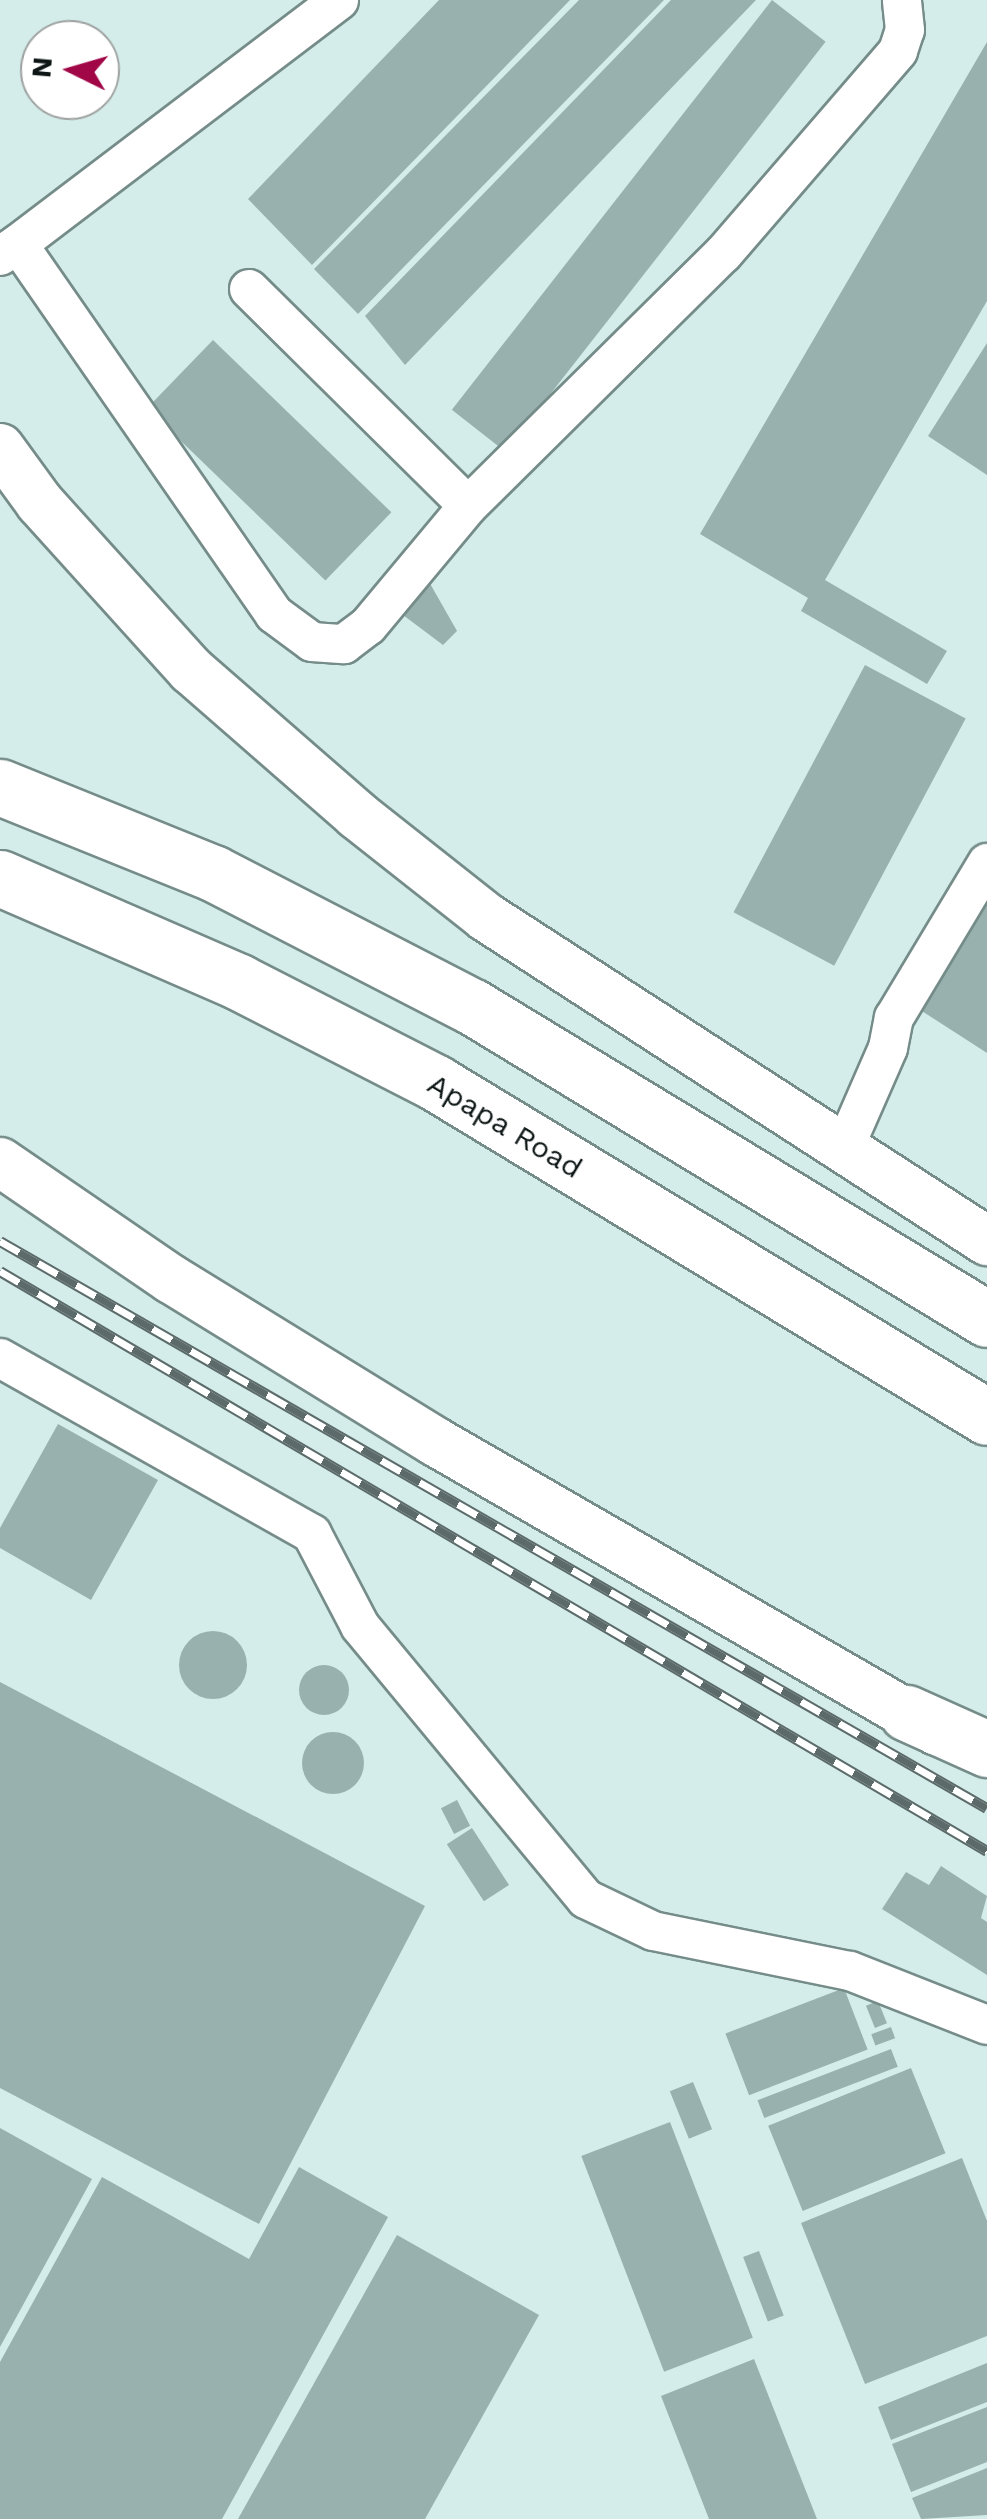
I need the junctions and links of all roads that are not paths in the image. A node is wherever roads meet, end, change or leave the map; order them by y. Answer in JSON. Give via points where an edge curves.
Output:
{"nodes":[{"id":1,"x":340,"y":0,"type":"edge"},
{"id":2,"x":902,"y":0,"type":"edge"},
{"id":3,"x":9,"y":250,"type":"edge"},
{"id":4,"x":249,"y":290,"type":"dead end"},
{"id":5,"x":0,"y":448,"type":"edge"},
{"id":6,"x":468,"y":506,"type":"junction"},
{"id":7,"x":0,"y":787,"type":"edge"},
{"id":8,"x":987,"y":863,"type":"edge"},
{"id":9,"x":0,"y":878,"type":"edge"},
{"id":10,"x":843,"y":1151,"type":"junction"},
{"id":11,"x":0,"y":1162,"type":"edge"},
{"id":12,"x":987,"y":1240,"type":"edge"},
{"id":13,"x":987,"y":1320,"type":"edge"},
{"id":14,"x":0,"y":1358,"type":"edge"},
{"id":15,"x":987,"y":1416,"type":"edge"},
{"id":16,"x":907,"y":1713,"type":"junction"},
{"id":17,"x":987,"y":1749,"type":"edge"},
{"id":18,"x":987,"y":1761,"type":"edge"},
{"id":19,"x":987,"y":2025,"type":"edge"}],
"edges":[{"from":1,"to":3,"type":"lane"},
{"from":2,"to":6,"type":"lane","via":[[905,30],[898,51],[723,254]]},
{"from":3,"to":6,"type":"lane","via":[[290,630],[312,642],[344,644],[368,626]]},
{"from":4,"to":6,"type":"lane"},
{"from":5,"to":10,"type":"main road","via":[[40,503],[191,670],[357,816],[486,917]]},
{"from":7,"to":13,"type":"highway","via":[[213,873],[473,1007]]},
{"from":8,"to":10,"type":"lane","via":[[894,1018],[888,1048]]},
{"from":9,"to":15,"type":"highway","name":"Apapa Road","via":[[239,982],[436,1083]]},
{"from":10,"to":12,"type":"main road"},
{"from":11,"to":16,"type":"main road","via":[[171,1279],[436,1442]]},
{"from":14,"to":19,"type":"lane","via":[[312,1534],[360,1626],[586,1899],[653,1930],[850,1972]]},
{"from":16,"to":17,"type":"highway"},
{"from":16,"to":18,"type":"main road"}]}
